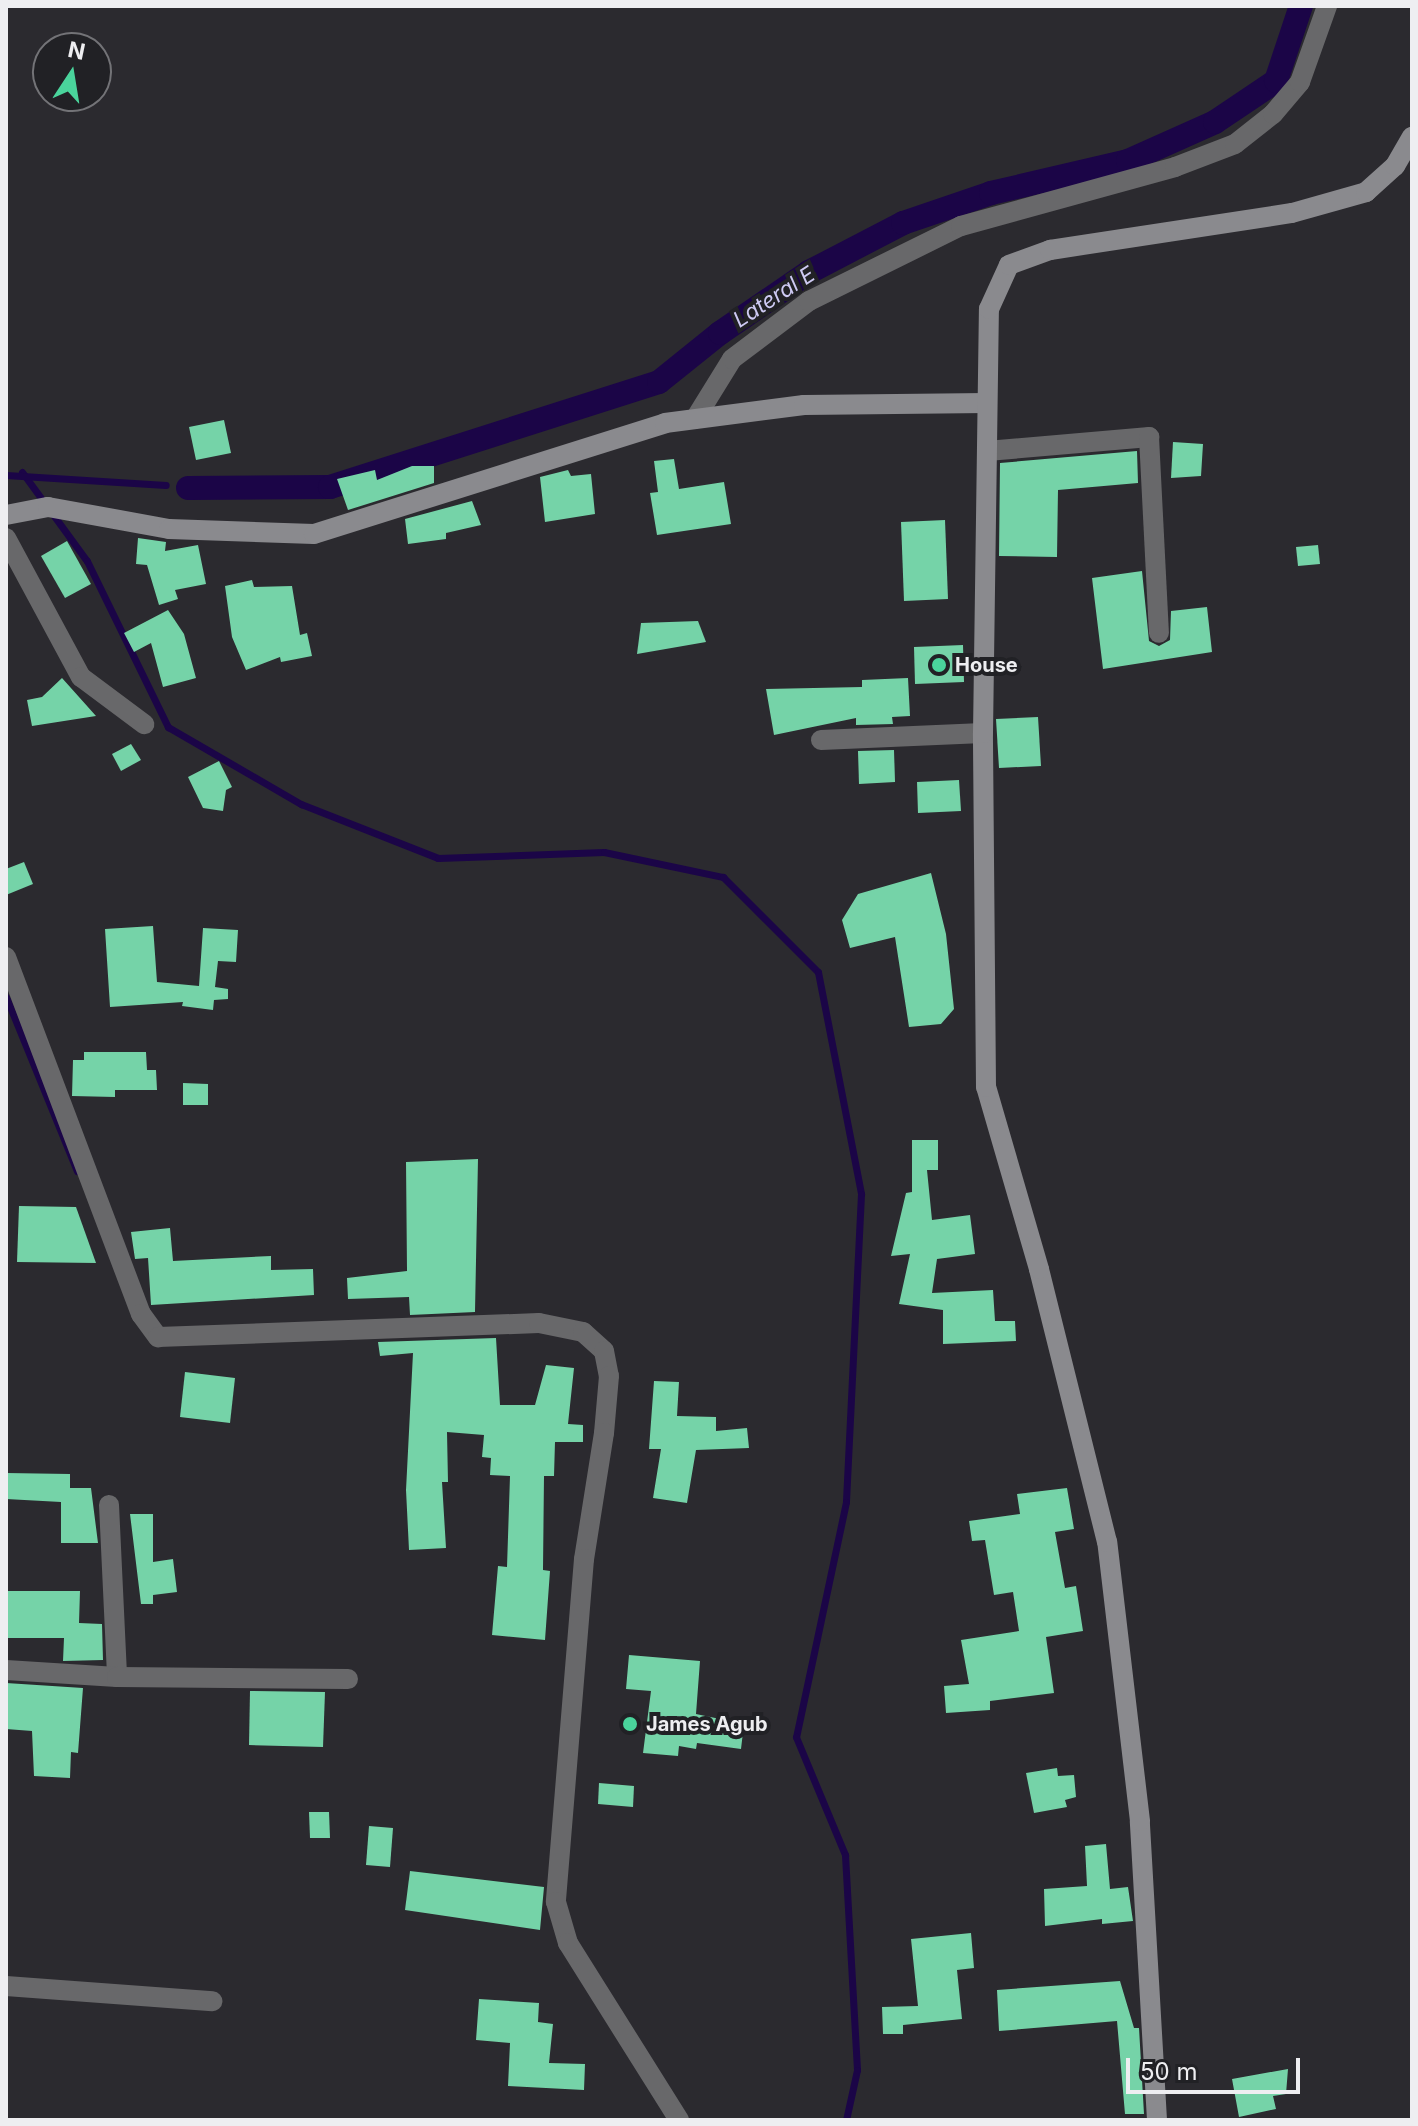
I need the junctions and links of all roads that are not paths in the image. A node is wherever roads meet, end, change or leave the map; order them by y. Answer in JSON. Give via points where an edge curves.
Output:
{"nodes":[{"id":1,"x":1327,"y":6,"type":"edge"},
{"id":2,"x":1412,"y":137,"type":"edge"},
{"id":3,"x":987,"y":403,"type":"junction"},
{"id":4,"x":695,"y":419,"type":"junction"},
{"id":5,"x":987,"y":451,"type":"junction"},
{"id":6,"x":8,"y":516,"type":"edge"},
{"id":7,"x":6,"y":538,"type":"edge"},
{"id":8,"x":1159,"y":633,"type":"dead end"},
{"id":9,"x":144,"y":724,"type":"dead end"},
{"id":10,"x":983,"y":733,"type":"junction"},
{"id":11,"x":821,"y":740,"type":"dead end"},
{"id":12,"x":6,"y":957,"type":"edge"},
{"id":13,"x":109,"y":1505,"type":"dead end"},
{"id":14,"x":6,"y":1670,"type":"edge"},
{"id":15,"x":117,"y":1677,"type":"junction"},
{"id":16,"x":348,"y":1679,"type":"dead end"},
{"id":17,"x":6,"y":1986,"type":"edge"},
{"id":18,"x":212,"y":2001,"type":"dead end"},
{"id":19,"x":679,"y":2120,"type":"edge"},
{"id":20,"x":1157,"y":2120,"type":"edge"}],
"edges":[{"from":1,"to":4,"type":"street","via":[[1300,82],[1273,114],[1235,144],[1175,167],[961,226],[809,301],[732,359]]},
{"from":2,"to":3,"type":"street","via":[[1395,166],[1366,192],[1292,213],[1050,250],[1009,265],[989,309]]},
{"from":3,"to":4,"type":"street","via":[[804,405]]},
{"from":3,"to":5,"type":"street"},
{"from":4,"to":6,"type":"street","via":[[665,423],[314,534],[169,529],[48,507]]},
{"from":5,"to":8,"type":"street","via":[[1149,437]]},
{"from":5,"to":10,"type":"street"},
{"from":7,"to":9,"type":"street","via":[[81,677]]},
{"from":10,"to":11,"type":"street"},
{"from":10,"to":20,"type":"street","via":[[986,1087],[1039,1269],[1107,1542],[1140,1821]]},
{"from":12,"to":19,"type":"street","via":[[141,1314],[158,1337],[539,1323],[583,1332],[604,1351],[609,1376],[584,1559],[556,1902],[568,1943]]},
{"from":13,"to":15,"type":"street"},
{"from":14,"to":15,"type":"street"},
{"from":15,"to":16,"type":"street"},
{"from":17,"to":18,"type":"street"}]}
